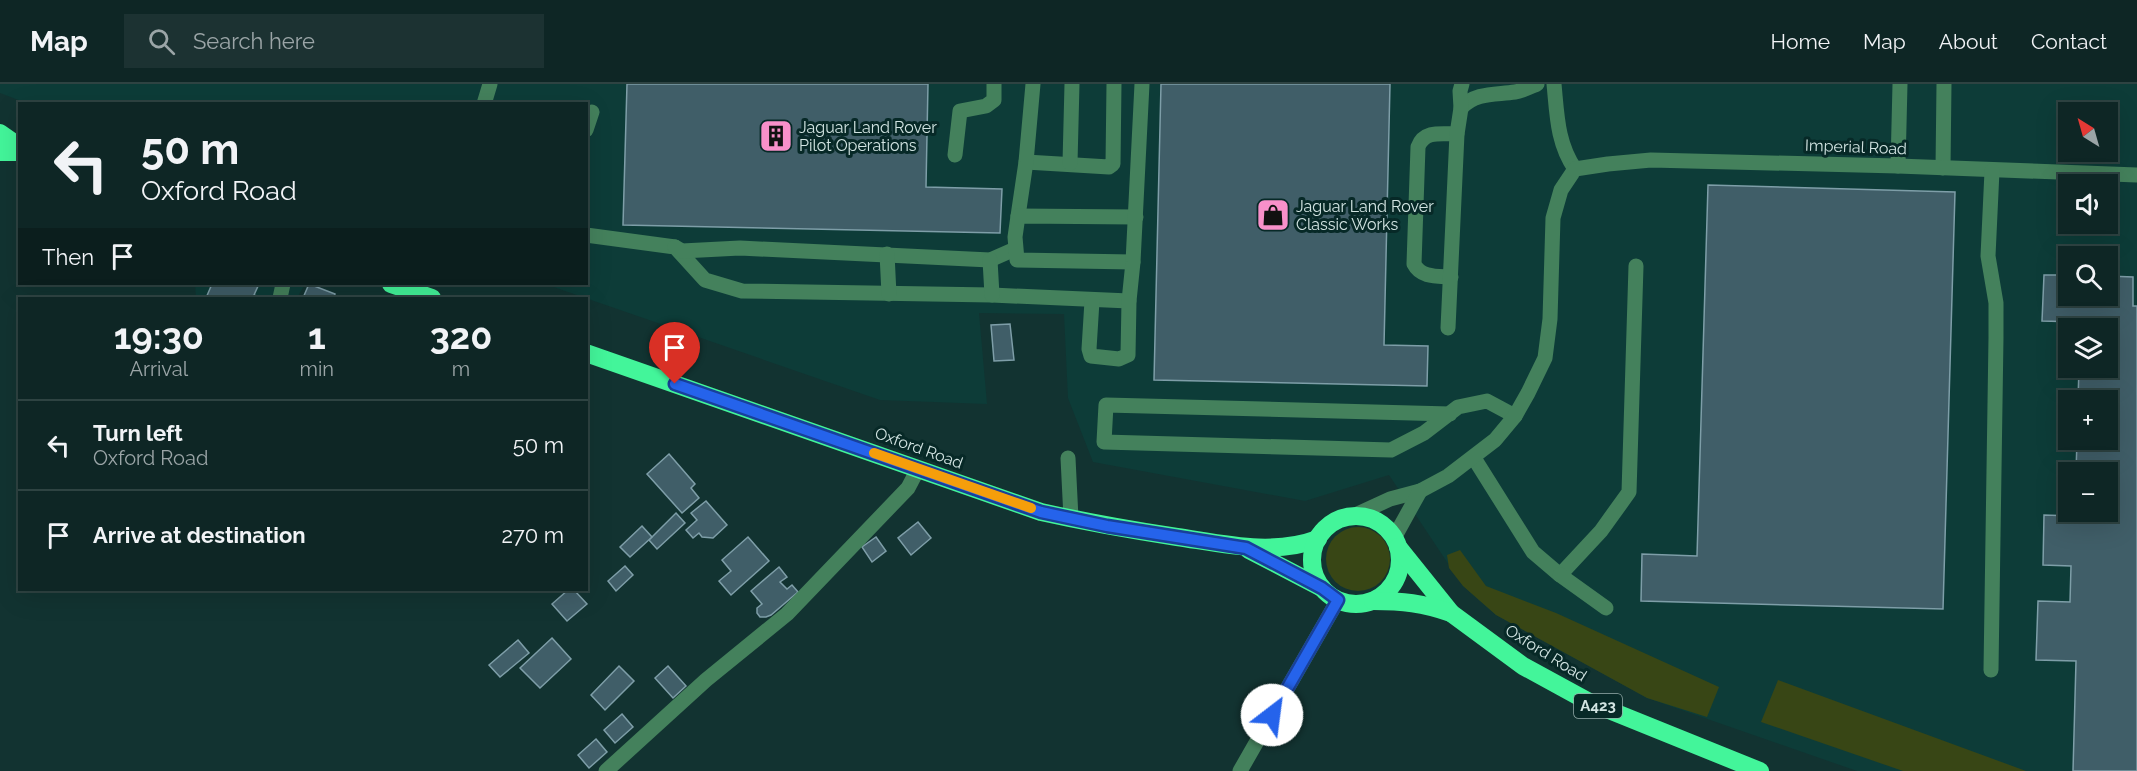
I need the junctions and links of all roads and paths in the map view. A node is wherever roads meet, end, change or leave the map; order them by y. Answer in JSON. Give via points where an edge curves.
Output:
{"nodes":[{"id":1,"x":490,"y":84,"type":"edge"},
{"id":2,"x":994,"y":84,"type":"edge"},
{"id":3,"x":1033,"y":84,"type":"edge"},
{"id":4,"x":1072,"y":84,"type":"edge"},
{"id":5,"x":1114,"y":84,"type":"edge"},
{"id":6,"x":1142,"y":84,"type":"edge"},
{"id":7,"x":1462,"y":84,"type":"edge"},
{"id":8,"x":1538,"y":84,"type":"edge"},
{"id":9,"x":1554,"y":84,"type":"edge"},
{"id":10,"x":1900,"y":84,"type":"edge"},
{"id":11,"x":1944,"y":84,"type":"edge"},
{"id":12,"x":485,"y":102,"type":"edge"},
{"id":13,"x":1461,"y":108,"type":"junction"},
{"id":14,"x":592,"y":111,"type":"dead end"},
{"id":15,"x":588,"y":124,"type":"edge"},
{"id":16,"x":0,"y":133,"type":"edge"},
{"id":17,"x":1457,"y":134,"type":"junction"},
{"id":18,"x":18,"y":146,"type":"edge"},
{"id":19,"x":0,"y":152,"type":"edge"},
{"id":20,"x":18,"y":153,"type":"edge"},
{"id":21,"x":955,"y":154,"type":"dead end"},
{"id":22,"x":1026,"y":162,"type":"junction"},
{"id":23,"x":1070,"y":163,"type":"junction"},
{"id":24,"x":1898,"y":166,"type":"junction"},
{"id":25,"x":1943,"y":168,"type":"junction"},
{"id":26,"x":1575,"y":169,"type":"junction"},
{"id":27,"x":1992,"y":171,"type":"junction"},
{"id":28,"x":2137,"y":175,"type":"edge"},
{"id":29,"x":1018,"y":216,"type":"junction"},
{"id":30,"x":1136,"y":217,"type":"junction"},
{"id":31,"x":588,"y":236,"type":"edge"},
{"id":32,"x":675,"y":247,"type":"junction"},
{"id":33,"x":1015,"y":249,"type":"junction"},
{"id":34,"x":887,"y":254,"type":"junction"},
{"id":35,"x":990,"y":260,"type":"junction"},
{"id":36,"x":1133,"y":262,"type":"junction"},
{"id":37,"x":1636,"y":266,"type":"dead end"},
{"id":38,"x":1451,"y":277,"type":"junction"},
{"id":39,"x":394,"y":285,"type":"edge"},
{"id":40,"x":889,"y":294,"type":"junction"},
{"id":41,"x":992,"y":295,"type":"junction"},
{"id":42,"x":429,"y":297,"type":"edge"},
{"id":43,"x":1092,"y":301,"type":"junction"},
{"id":44,"x":1129,"y":301,"type":"junction"},
{"id":45,"x":1448,"y":328,"type":"dead end"},
{"id":46,"x":588,"y":354,"type":"edge"},
{"id":47,"x":1449,"y":414,"type":"junction"},
{"id":48,"x":1515,"y":416,"type":"junction"},
{"id":49,"x":1068,"y":458,"type":"dead end"},
{"id":50,"x":1474,"y":458,"type":"junction"},
{"id":51,"x":918,"y":469,"type":"junction"},
{"id":52,"x":1420,"y":491,"type":"junction"},
{"id":53,"x":1353,"y":516,"type":"junction"},
{"id":54,"x":1071,"y":518,"type":"junction"},
{"id":55,"x":1318,"y":539,"type":"junction"},
{"id":56,"x":1396,"y":542,"type":"junction"},
{"id":57,"x":1246,"y":548,"type":"junction"},
{"id":58,"x":1560,"y":575,"type":"junction"},
{"id":59,"x":1322,"y":588,"type":"junction"},
{"id":60,"x":1338,"y":600,"type":"junction"},
{"id":61,"x":1373,"y":600,"type":"junction"},
{"id":62,"x":1606,"y":608,"type":"dead end"},
{"id":63,"x":1451,"y":612,"type":"junction"},
{"id":64,"x":1991,"y":670,"type":"dead end"},
{"id":65,"x":606,"y":771,"type":"edge"},
{"id":66,"x":1239,"y":771,"type":"edge"},
{"id":67,"x":1760,"y":771,"type":"edge"}],
"edges":[{"from":1,"to":12,"type":"street"},
{"from":2,"to":21,"type":"street","via":[[994,100],[986,106],[960,111]]},
{"from":3,"to":22,"type":"street"},
{"from":4,"to":23,"type":"street"},
{"from":5,"to":23,"type":"street","via":[[1113,164],[1109,167]]},
{"from":6,"to":30,"type":"street"},
{"from":7,"to":13,"type":"street"},
{"from":8,"to":13,"type":"street","via":[[1517,92],[1474,98]]},
{"from":9,"to":26,"type":"street","via":[[1561,142]]},
{"from":10,"to":24,"type":"street"},
{"from":11,"to":25,"type":"street"},
{"from":13,"to":17,"type":"street"},
{"from":14,"to":15,"type":"street"},
{"from":16,"to":18,"type":"highway"},
{"from":17,"to":38,"type":"street"},
{"from":17,"to":38,"type":"street","via":[[1432,134],[1424,137],[1418,147],[1414,264],[1424,274]]},
{"from":19,"to":20,"type":"highway"},
{"from":22,"to":23,"type":"street"},
{"from":22,"to":29,"type":"street"},
{"from":24,"to":25,"type":"street","name":"Imperial Road"},
{"from":24,"to":26,"type":"street","name":"Imperial Road","via":[[1651,160]]},
{"from":25,"to":27,"type":"street","name":"Imperial Road"},
{"from":26,"to":48,"type":"street","via":[[1561,190],[1553,218],[1545,358]]},
{"from":27,"to":28,"type":"street","name":"Imperial Road"},
{"from":27,"to":64,"type":"street","via":[[1988,256],[1996,303],[1996,337]]},
{"from":29,"to":30,"type":"street"},
{"from":29,"to":33,"type":"street"},
{"from":30,"to":36,"type":"street"},
{"from":31,"to":32,"type":"street"},
{"from":32,"to":34,"type":"street"},
{"from":32,"to":40,"type":"street","via":[[705,280],[742,291]]},
{"from":33,"to":35,"type":"street"},
{"from":33,"to":36,"type":"street","via":[[1017,260]]},
{"from":34,"to":35,"type":"street"},
{"from":34,"to":40,"type":"street"},
{"from":35,"to":41,"type":"street"},
{"from":36,"to":44,"type":"street"},
{"from":37,"to":58,"type":"street","via":[[1629,492],[1601,531]]},
{"from":38,"to":45,"type":"street"},
{"from":39,"to":42,"type":"highway"},
{"from":40,"to":41,"type":"street"},
{"from":41,"to":43,"type":"street"},
{"from":43,"to":44,"type":"street"},
{"from":43,"to":44,"type":"street","via":[[1091,356],[1119,359],[1128,355]]},
{"from":46,"to":51,"type":"highway","name":"Oxford Road"},
{"from":47,"to":47,"type":"street","via":[[1391,450],[1104,442],[1106,405]]},
{"from":47,"to":48,"type":"street","via":[[1458,407],[1488,401]]},
{"from":48,"to":50,"type":"street"},
{"from":49,"to":54,"type":"street"},
{"from":50,"to":52,"type":"street"},
{"from":50,"to":58,"type":"street","via":[[1533,552]]},
{"from":51,"to":54,"type":"highway","name":"Oxford Road","via":[[1041,512]]},
{"from":51,"to":65,"type":"street","via":[[908,488],[787,614]]},
{"from":52,"to":53,"type":"street"},
{"from":52,"to":56,"type":"street"},
{"from":53,"to":55,"type":"highway","via":[[1329,525]]},
{"from":53,"to":56,"type":"highway","via":[[1381,524]]},
{"from":54,"to":57,"type":"highway","name":"Oxford Road"},
{"from":55,"to":57,"type":"highway","name":"Oxford Road","via":[[1282,548]]},
{"from":55,"to":59,"type":"highway","via":[[1312,564]]},
{"from":56,"to":61,"type":"highway","via":[[1398,574],[1388,590]]},
{"from":56,"to":63,"type":"highway","name":"Oxford Road","number":"A423"},
{"from":57,"to":59,"type":"highway","name":"Oxford Road"},
{"from":58,"to":62,"type":"street"},
{"from":59,"to":60,"type":"highway"},
{"from":60,"to":61,"type":"highway","via":[[1355,604]]},
{"from":60,"to":66,"type":"street"},
{"from":61,"to":63,"type":"highway","name":"Oxford Road","number":"A423","via":[[1405,601]]},
{"from":63,"to":67,"type":"highway","name":"Oxford Road","number":"A423","via":[[1523,666],[1589,702]]}]}
